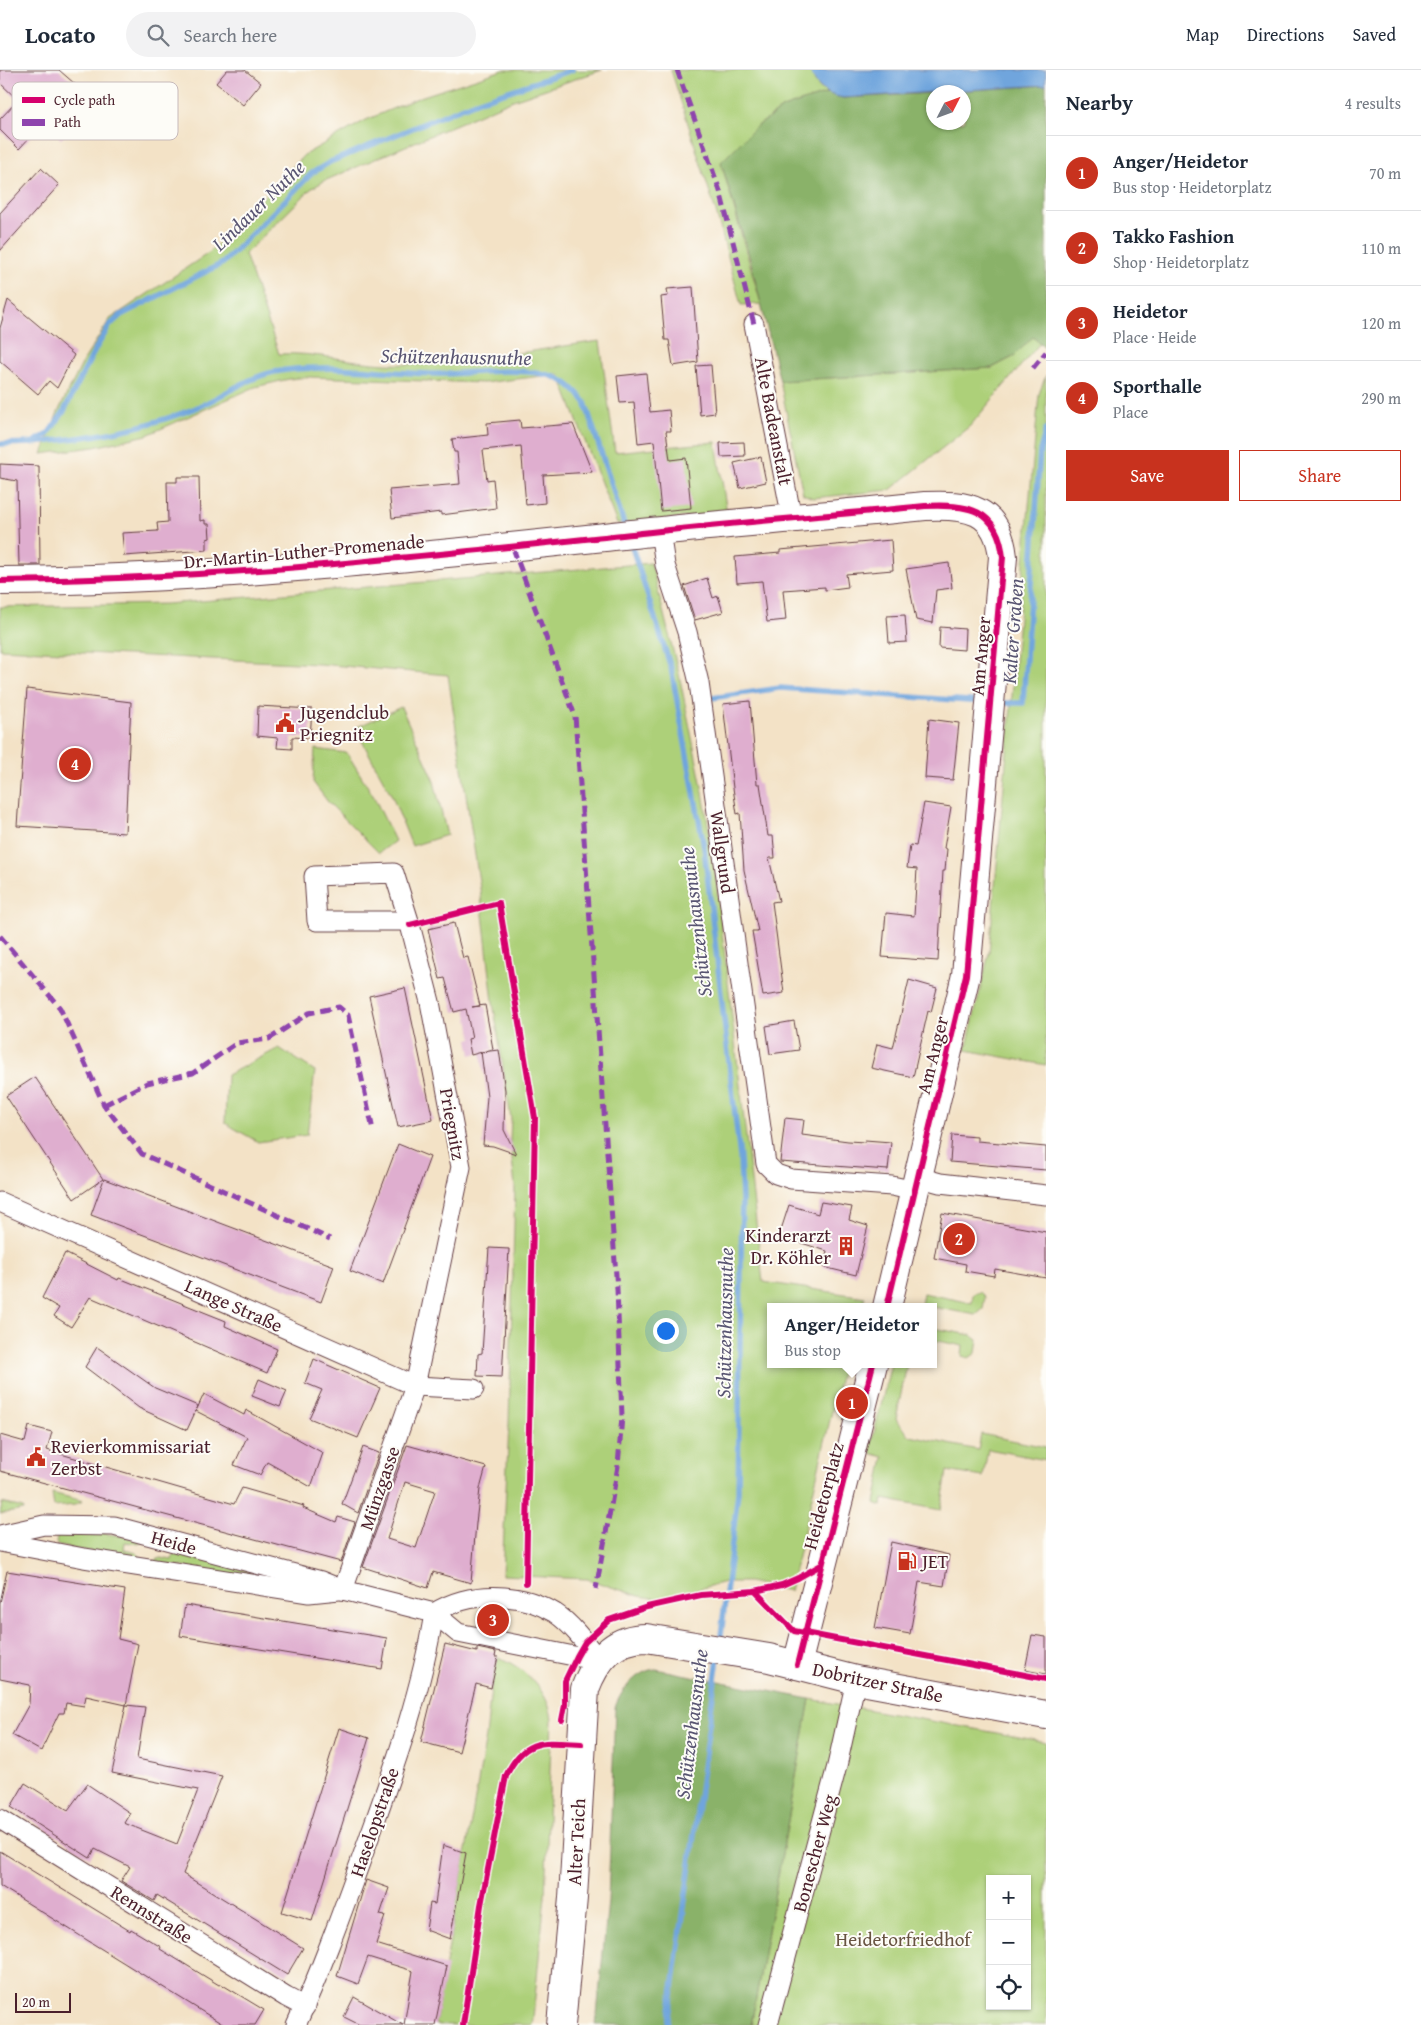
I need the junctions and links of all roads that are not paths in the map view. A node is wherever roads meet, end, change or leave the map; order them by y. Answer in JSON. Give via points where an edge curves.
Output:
{"nodes":[{"id":1,"x":754,"y":324,"type":"dead end"},
{"id":2,"x":792,"y":519,"type":"junction"},
{"id":3,"x":654,"y":531,"type":"junction"},
{"id":4,"x":609,"y":536,"type":"joint"},
{"id":5,"x":0,"y":581,"type":"edge"},
{"id":6,"x":409,"y":921,"type":"junction"},
{"id":7,"x":916,"y":1184,"type":"junction"},
{"id":8,"x":1046,"y":1195,"type":"edge"},
{"id":9,"x":0,"y":1202,"type":"edge"},
{"id":10,"x":888,"y":1303,"type":"edge"},
{"id":11,"x":872,"y":1368,"type":"edge"},
{"id":12,"x":415,"y":1386,"type":"junction"},
{"id":13,"x":474,"y":1389,"type":"dead end"},
{"id":14,"x":0,"y":1535,"type":"edge"},
{"id":15,"x":0,"y":1542,"type":"edge"},
{"id":16,"x":343,"y":1590,"type":"junction"},
{"id":17,"x":434,"y":1613,"type":"junction"},
{"id":18,"x":599,"y":1662,"type":"junction"},
{"id":19,"x":798,"y":1665,"type":"junction"},
{"id":20,"x":856,"y":1680,"type":"junction"},
{"id":21,"x":1046,"y":1715,"type":"edge"},
{"id":22,"x":0,"y":1819,"type":"edge"},
{"id":23,"x":305,"y":2007,"type":"junction"},
{"id":24,"x":296,"y":2025,"type":"edge"},
{"id":25,"x":561,"y":2025,"type":"edge"},
{"id":26,"x":768,"y":2025,"type":"edge"}],
"edges":[{"from":1,"to":2,"type":"street","name":"Alte Badeanstalt"},
{"from":2,"to":3,"type":"street","name":"Am Anger"},
{"from":2,"to":7,"type":"street","name":"Am Anger","via":[[956,505],[971,508],[985,516],[1002,541],[1004,557],[966,975]]},
{"from":3,"to":4,"type":"street","name":"Am Anger"},
{"from":3,"to":7,"type":"street","name":"Wallgrund","via":[[687,632],[699,683],[766,1164],[776,1174],[791,1179],[892,1186]]},
{"from":4,"to":5,"type":"street","name":"Dr.-Martin-Luther-Promenade","via":[[463,553],[245,572],[85,581]]},
{"from":6,"to":6,"type":"street","name":"Priegnitz","via":[[394,873],[314,876],[317,921]]},
{"from":6,"to":12,"type":"street","name":"Priegnitz","via":[[430,1002],[461,1166]]},
{"from":7,"to":8,"type":"street","via":[[940,1183]]},
{"from":7,"to":10,"type":"street"},
{"from":9,"to":12,"type":"street","name":"Lange Straße"},
{"from":11,"to":19,"type":"street","name":"Heidetorplatz"},
{"from":12,"to":13,"type":"street","name":"Lange Straße"},
{"from":12,"to":16,"type":"street","name":"Münzgasse"},
{"from":14,"to":16,"type":"street","name":"Heide","via":[[44,1525],[114,1526],[321,1581]]},
{"from":15,"to":16,"type":"street","name":"Heide","via":[[309,1594]]},
{"from":16,"to":17,"type":"street","name":"Heide"},
{"from":17,"to":18,"type":"street","name":"Heide","via":[[458,1633]]},
{"from":17,"to":18,"type":"street","via":[[450,1603],[473,1598],[498,1596],[529,1603],[556,1614],[585,1642]]},
{"from":17,"to":23,"type":"street","name":"Haselopstraße","via":[[428,1654],[391,1777]]},
{"from":18,"to":19,"type":"street","name":"Dobritzer Straße","via":[[608,1650],[635,1638],[694,1645]]},
{"from":18,"to":25,"type":"street","name":"Alter Teich","via":[[585,1689],[582,1711],[573,1898]]},
{"from":19,"to":20,"type":"street","name":"Dobritzer Straße"},
{"from":20,"to":21,"type":"street","name":"Dobritzer Straße"},
{"from":20,"to":26,"type":"street","name":"Bonescher Weg","via":[[837,1766]]},
{"from":22,"to":23,"type":"street","name":"Rennstraße"},
{"from":23,"to":24,"type":"street","name":"Haselopstraße"}]}
